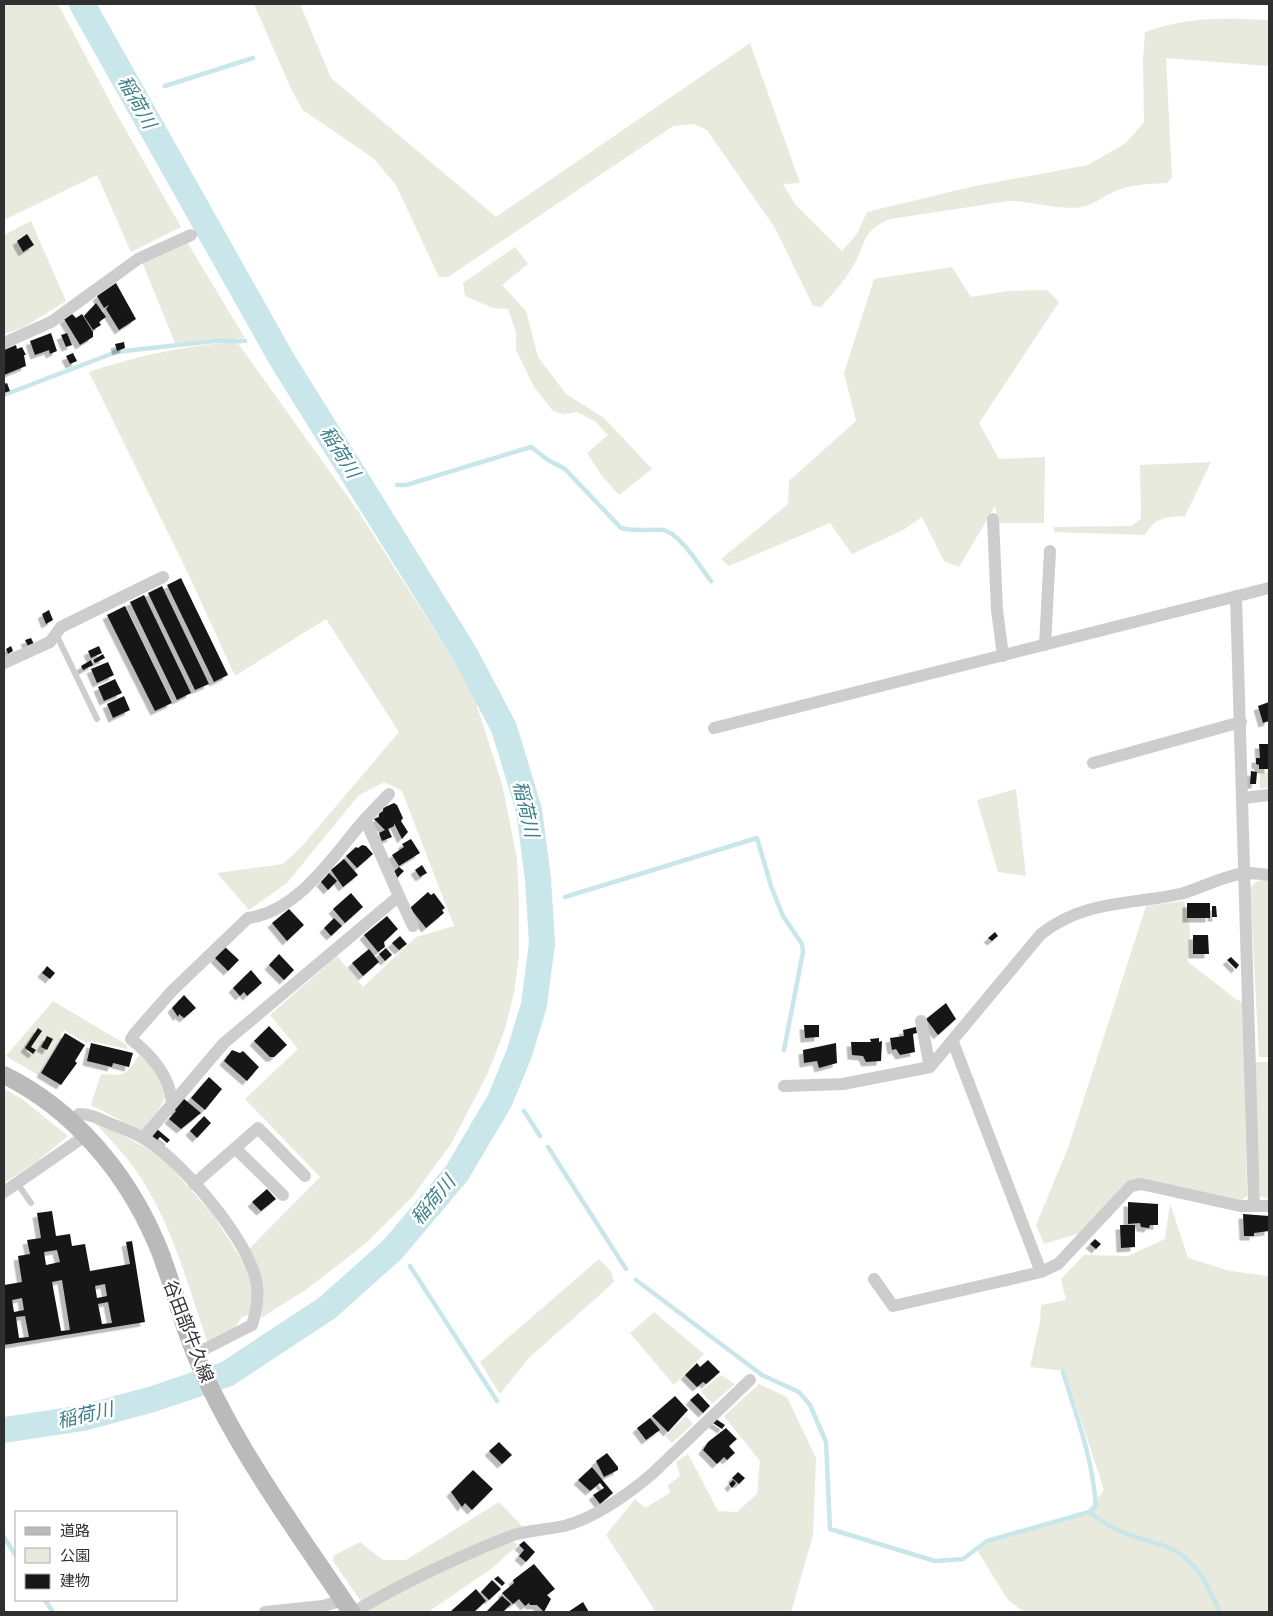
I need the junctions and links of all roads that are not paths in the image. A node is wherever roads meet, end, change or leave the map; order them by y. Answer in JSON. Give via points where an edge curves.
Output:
{"nodes":[{"id":1,"x":190,"y":235,"type":"dead end"},
{"id":2,"x":4,"y":343,"type":"edge"},
{"id":3,"x":994,"y":519,"type":"dead end"},
{"id":4,"x":1050,"y":551,"type":"dead end"},
{"id":5,"x":163,"y":577,"type":"dead end"},
{"id":6,"x":1269,"y":588,"type":"edge"},
{"id":7,"x":1236,"y":596,"type":"junction"},
{"id":8,"x":56,"y":634,"type":"junction"},
{"id":9,"x":1045,"y":645,"type":"junction"},
{"id":10,"x":1003,"y":656,"type":"junction"},
{"id":11,"x":4,"y":663,"type":"edge"},
{"id":12,"x":97,"y":719,"type":"dead end"},
{"id":13,"x":1241,"y":722,"type":"junction"},
{"id":14,"x":714,"y":728,"type":"dead end"},
{"id":15,"x":1093,"y":763,"type":"dead end"},
{"id":16,"x":389,"y":794,"type":"dead end"},
{"id":17,"x":1269,"y":795,"type":"edge"},
{"id":18,"x":1243,"y":798,"type":"junction"},
{"id":19,"x":365,"y":820,"type":"junction"},
{"id":20,"x":1245,"y":873,"type":"junction"},
{"id":21,"x":1269,"y":875,"type":"edge"},
{"id":22,"x":399,"y":896,"type":"junction"},
{"id":23,"x":413,"y":926,"type":"dead end"},
{"id":24,"x":920,"y":1021,"type":"dead end"},
{"id":25,"x":953,"y":1042,"type":"junction"},
{"id":26,"x":930,"y":1067,"type":"junction"},
{"id":27,"x":4,"y":1075,"type":"edge"},
{"id":28,"x":784,"y":1086,"type":"dead end"},
{"id":29,"x":172,"y":1103,"type":"junction"},
{"id":30,"x":71,"y":1121,"type":"junction"},
{"id":31,"x":85,"y":1136,"type":"junction"},
{"id":32,"x":144,"y":1138,"type":"junction"},
{"id":33,"x":235,"y":1148,"type":"junction"},
{"id":34,"x":305,"y":1176,"type":"dead end"},
{"id":35,"x":17,"y":1183,"type":"junction"},
{"id":36,"x":194,"y":1184,"type":"junction"},
{"id":37,"x":4,"y":1192,"type":"edge"},
{"id":38,"x":284,"y":1194,"type":"dead end"},
{"id":39,"x":31,"y":1203,"type":"dead end"},
{"id":40,"x":1254,"y":1206,"type":"junction"},
{"id":41,"x":1269,"y":1206,"type":"edge"},
{"id":42,"x":1041,"y":1272,"type":"junction"},
{"id":43,"x":874,"y":1279,"type":"dead end"},
{"id":44,"x":196,"y":1358,"type":"junction"},
{"id":45,"x":750,"y":1380,"type":"dead end"},
{"id":46,"x":349,"y":1608,"type":"edge"},
{"id":47,"x":265,"y":1612,"type":"edge"}],
"edges":[{"from":1,"to":2,"type":"street","via":[[138,259],[51,322]]},
{"from":3,"to":10,"type":"street","via":[[997,610]]},
{"from":4,"to":9,"type":"street"},
{"from":5,"to":8,"type":"street","via":[[60,627]]},
{"from":6,"to":7,"type":"street"},
{"from":7,"to":9,"type":"street"},
{"from":7,"to":13,"type":"street"},
{"from":8,"to":11,"type":"street","via":[[50,642]]},
{"from":8,"to":12,"type":"lane"},
{"from":9,"to":10,"type":"street"},
{"from":10,"to":14,"type":"street"},
{"from":13,"to":15,"type":"street"},
{"from":13,"to":18,"type":"street"},
{"from":16,"to":19,"type":"street"},
{"from":17,"to":18,"type":"street"},
{"from":18,"to":20,"type":"street"},
{"from":19,"to":22,"type":"street"},
{"from":19,"to":29,"type":"street","via":[[304,890],[288,904],[248,918],[172,991],[131,1039],[168,1080]]},
{"from":20,"to":21,"type":"street"},
{"from":20,"to":25,"type":"street","via":[[1157,899],[1097,906],[1052,926],[1041,934],[983,1001]]},
{"from":20,"to":40,"type":"street"},
{"from":22,"to":23,"type":"street"},
{"from":22,"to":29,"type":"street","via":[[224,1044]]},
{"from":24,"to":26,"type":"street"},
{"from":25,"to":26,"type":"street"},
{"from":25,"to":42,"type":"street"},
{"from":26,"to":28,"type":"street","via":[[843,1084]]},
{"from":27,"to":30,"type":"main road","name":"谷田部牛久線","via":[[22,1084]]},
{"from":29,"to":32,"type":"street"},
{"from":30,"to":31,"type":"main road","name":"谷田部牛久線"},
{"from":30,"to":32,"type":"street","via":[[79,1114],[89,1114]]},
{"from":31,"to":35,"type":"street"},
{"from":31,"to":44,"type":"main road","name":"谷田部牛久線","via":[[116,1170],[134,1197],[153,1235]]},
{"from":32,"to":36,"type":"street"},
{"from":33,"to":34,"type":"street","via":[[258,1128]]},
{"from":33,"to":36,"type":"street"},
{"from":33,"to":38,"type":"street"},
{"from":35,"to":37,"type":"street"},
{"from":35,"to":39,"type":"lane"},
{"from":36,"to":44,"type":"street","via":[[217,1208],[236,1236],[258,1289],[252,1325]]},
{"from":40,"to":41,"type":"street"},
{"from":40,"to":42,"type":"street","via":[[1240,1206],[1141,1184],[1131,1186],[1058,1264]]},
{"from":42,"to":43,"type":"street","via":[[892,1306]]},
{"from":44,"to":46,"type":"main road","name":"谷田部牛久線","via":[[251,1461]]},
{"from":45,"to":46,"type":"street","via":[[652,1474],[597,1511],[566,1525],[510,1536]]},
{"from":46,"to":47,"type":"street","via":[[323,1606]]}]}
